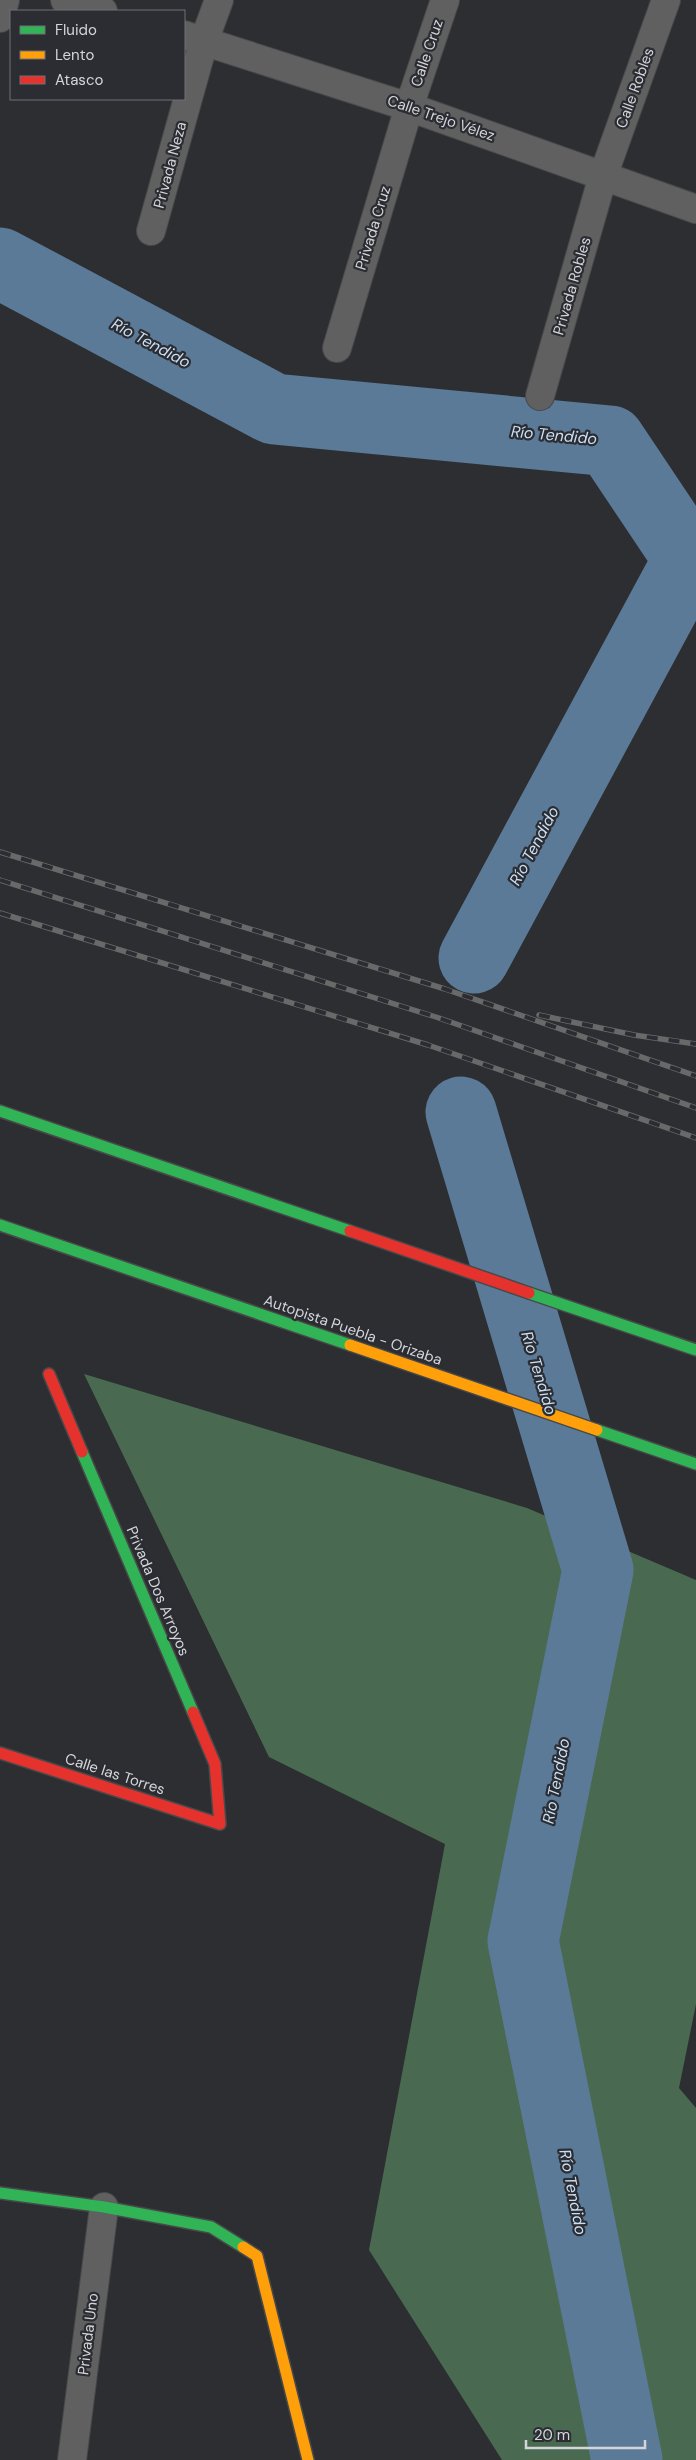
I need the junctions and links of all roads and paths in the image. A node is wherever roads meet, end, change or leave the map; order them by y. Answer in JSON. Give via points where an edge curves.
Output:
{"nodes":[{"id":1,"x":5,"y":0,"type":"edge"},
{"id":2,"x":65,"y":0,"type":"edge"},
{"id":3,"x":219,"y":0,"type":"edge"},
{"id":4,"x":445,"y":0,"type":"edge"},
{"id":5,"x":666,"y":0,"type":"edge"},
{"id":6,"x":100,"y":10,"type":"edge"},
{"id":7,"x":0,"y":18,"type":"edge"},
{"id":8,"x":194,"y":38,"type":"edge"},
{"id":9,"x":185,"y":78,"type":"edge"},
{"id":10,"x":180,"y":100,"type":"edge"},
{"id":11,"x":409,"y":107,"type":"junction"},
{"id":12,"x":604,"y":176,"type":"junction"},
{"id":13,"x":696,"y":209,"type":"edge"},
{"id":14,"x":151,"y":231,"type":"dead end"},
{"id":15,"x":337,"y":348,"type":"dead end"},
{"id":16,"x":540,"y":396,"type":"dead end"},
{"id":17,"x":0,"y":1111,"type":"edge"},
{"id":18,"x":0,"y":1225,"type":"edge"},
{"id":19,"x":696,"y":1350,"type":"edge"},
{"id":20,"x":49,"y":1374,"type":"dead end"},
{"id":21,"x":696,"y":1464,"type":"edge"},
{"id":22,"x":0,"y":1753,"type":"edge"},
{"id":23,"x":220,"y":1824,"type":"joint"},
{"id":24,"x":0,"y":2193,"type":"edge"},
{"id":25,"x":104,"y":2207,"type":"junction"},
{"id":26,"x":72,"y":2460,"type":"edge"},
{"id":27,"x":308,"y":2460,"type":"edge"}],
"edges":[{"from":1,"to":7,"type":"street"},
{"from":2,"to":6,"type":"street"},
{"from":3,"to":8,"type":"street","name":"Privada Neza"},
{"from":4,"to":11,"type":"street","name":"Calle Cruz"},
{"from":5,"to":12,"type":"street","name":"Calle Robles"},
{"from":8,"to":9,"type":"street","name":"Privada Neza"},
{"from":8,"to":11,"type":"street","name":"Calle Trejo Vélez"},
{"from":10,"to":14,"type":"street","name":"Privada Neza"},
{"from":11,"to":12,"type":"street","name":"Calle Trejo Vélez"},
{"from":11,"to":15,"type":"street","name":"Privada Cruz"},
{"from":12,"to":13,"type":"street","name":"Calle Trejo Vélez"},
{"from":12,"to":16,"type":"street","name":"Privada Robles"},
{"from":17,"to":19,"type":"main road"},
{"from":18,"to":21,"type":"main road","name":"Autopista Puebla - Orizaba"},
{"from":20,"to":23,"type":"main road","name":"Privada Dos Arroyos","via":[[215,1764]]},
{"from":22,"to":23,"type":"main road","name":"Calle las Torres"},
{"from":24,"to":25,"type":"main road"},
{"from":25,"to":26,"type":"street","name":"Privada Uno"},
{"from":25,"to":27,"type":"main road","via":[[211,2227],[257,2256]]}]}
